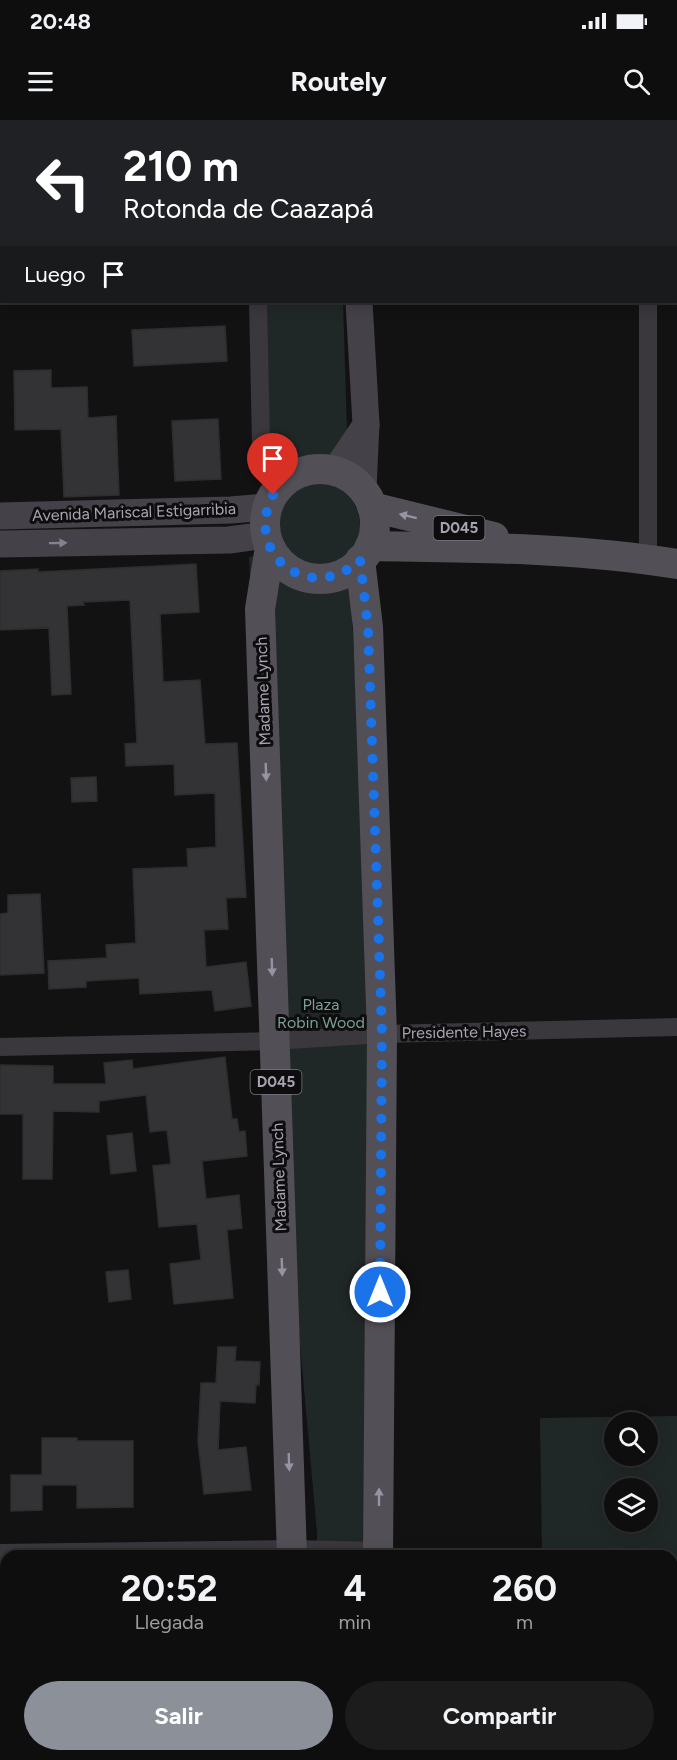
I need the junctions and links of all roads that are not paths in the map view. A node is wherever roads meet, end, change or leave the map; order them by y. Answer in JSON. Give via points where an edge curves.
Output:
{"nodes":[{"id":1,"x":258,"y":303,"type":"edge"},
{"id":2,"x":359,"y":303,"type":"edge"},
{"id":3,"x":648,"y":303,"type":"edge"},
{"id":4,"x":366,"y":424,"type":"junction"},
{"id":5,"x":335,"y":471,"type":"junction"},
{"id":6,"x":367,"y":498,"type":"junction"},
{"id":7,"x":274,"y":511,"type":"junction"},
{"id":8,"x":0,"y":516,"type":"edge"},
{"id":9,"x":0,"y":544,"type":"edge"},
{"id":10,"x":546,"y":549,"type":"junction"},
{"id":11,"x":365,"y":553,"type":"junction"},
{"id":12,"x":648,"y":559,"type":"junction"},
{"id":13,"x":677,"y":564,"type":"edge"},
{"id":14,"x":677,"y":1027,"type":"edge"},
{"id":15,"x":382,"y":1034,"type":"junction"},
{"id":16,"x":274,"y":1041,"type":"junction"},
{"id":17,"x":0,"y":1047,"type":"edge"},
{"id":18,"x":292,"y":1550,"type":"edge"},
{"id":19,"x":378,"y":1550,"type":"edge"}],
"edges":[{"from":1,"to":7,"type":"street","via":[[261,444]]},
{"from":2,"to":4,"type":"main road"},
{"from":3,"to":12,"type":"street"},
{"from":4,"to":5,"type":"main road"},
{"from":4,"to":6,"type":"main road"},
{"from":5,"to":6,"type":"main road","number":"D045","via":[[355,481]]},
{"from":5,"to":7,"type":"main road","via":[[311,469]]},
{"from":10,"to":6,"type":"main road","number":"D045","one_way":true},
{"from":6,"to":11,"type":"main road","via":[[374,526]]},
{"from":7,"to":8,"type":"main road","name":"Avenida Mariscal Estigarribia"},
{"from":9,"to":7,"type":"main road","name":"Avenida Mariscal Estigarribia","one_way":true,"via":[[229,540]]},
{"from":7,"to":11,"type":"main road","via":[[285,567],[302,576],[311,579],[342,574]]},
{"from":7,"to":16,"type":"main road","name":"Madame Lynch","number":"D045","one_way":true,"via":[[261,609]]},
{"from":10,"to":11,"type":"main road","number":"D045"},
{"from":10,"to":12,"type":"main road","number":"D045"},
{"from":11,"to":15,"type":"main road"},
{"from":12,"to":13,"type":"main road","number":"D045"},
{"from":14,"to":15,"type":"street","name":"Presidente Hayes"},
{"from":15,"to":16,"type":"street","name":"Presidente Hayes"},
{"from":19,"to":15,"type":"main road","one_way":true},
{"from":16,"to":17,"type":"street","name":"Presidente Hayes"},
{"from":16,"to":18,"type":"main road","name":"Madame Lynch","number":"D045","one_way":true}]}
